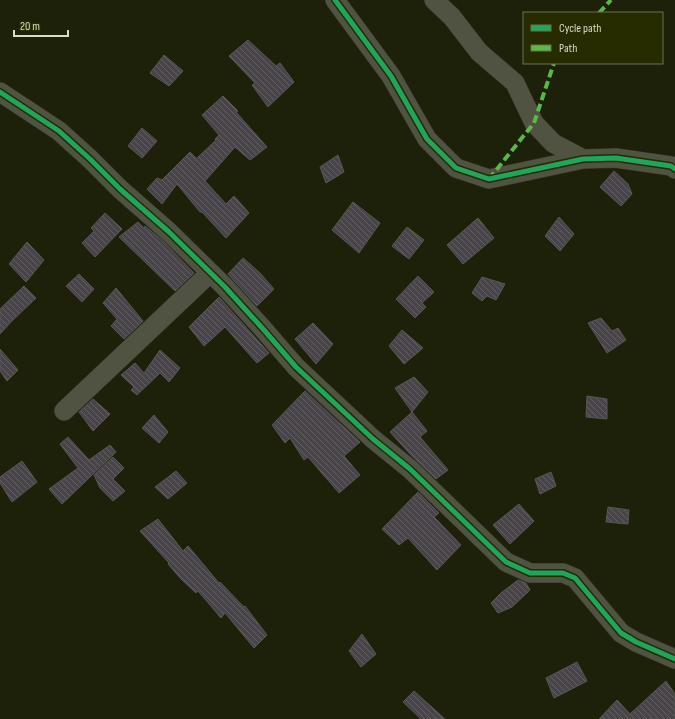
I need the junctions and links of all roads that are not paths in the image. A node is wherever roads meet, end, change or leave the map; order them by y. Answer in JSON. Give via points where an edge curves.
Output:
{"nodes":[{"id":1,"x":335,"y":0,"type":"edge"},
{"id":2,"x":434,"y":0,"type":"edge"},
{"id":3,"x":0,"y":92,"type":"edge"},
{"id":4,"x":583,"y":159,"type":"junction"},
{"id":5,"x":675,"y":169,"type":"edge"},
{"id":6,"x":210,"y":273,"type":"junction"},
{"id":7,"x":64,"y":411,"type":"dead end"},
{"id":8,"x":675,"y":660,"type":"edge"}],
"edges":[{"from":1,"to":4,"type":"street","via":[[391,76],[427,139],[456,168],[489,179]]},
{"from":2,"to":4,"type":"street","via":[[452,17],[479,52],[515,83],[534,123],[553,143]]},
{"from":3,"to":6,"type":"street","via":[[59,131]]},
{"from":4,"to":5,"type":"street","via":[[616,158],[671,166]]},
{"from":6,"to":7,"type":"street"},
{"from":6,"to":8,"type":"street","via":[[259,324],[296,368],[410,470],[506,562],[530,573],[563,573],[575,578],[621,633]]}]}
